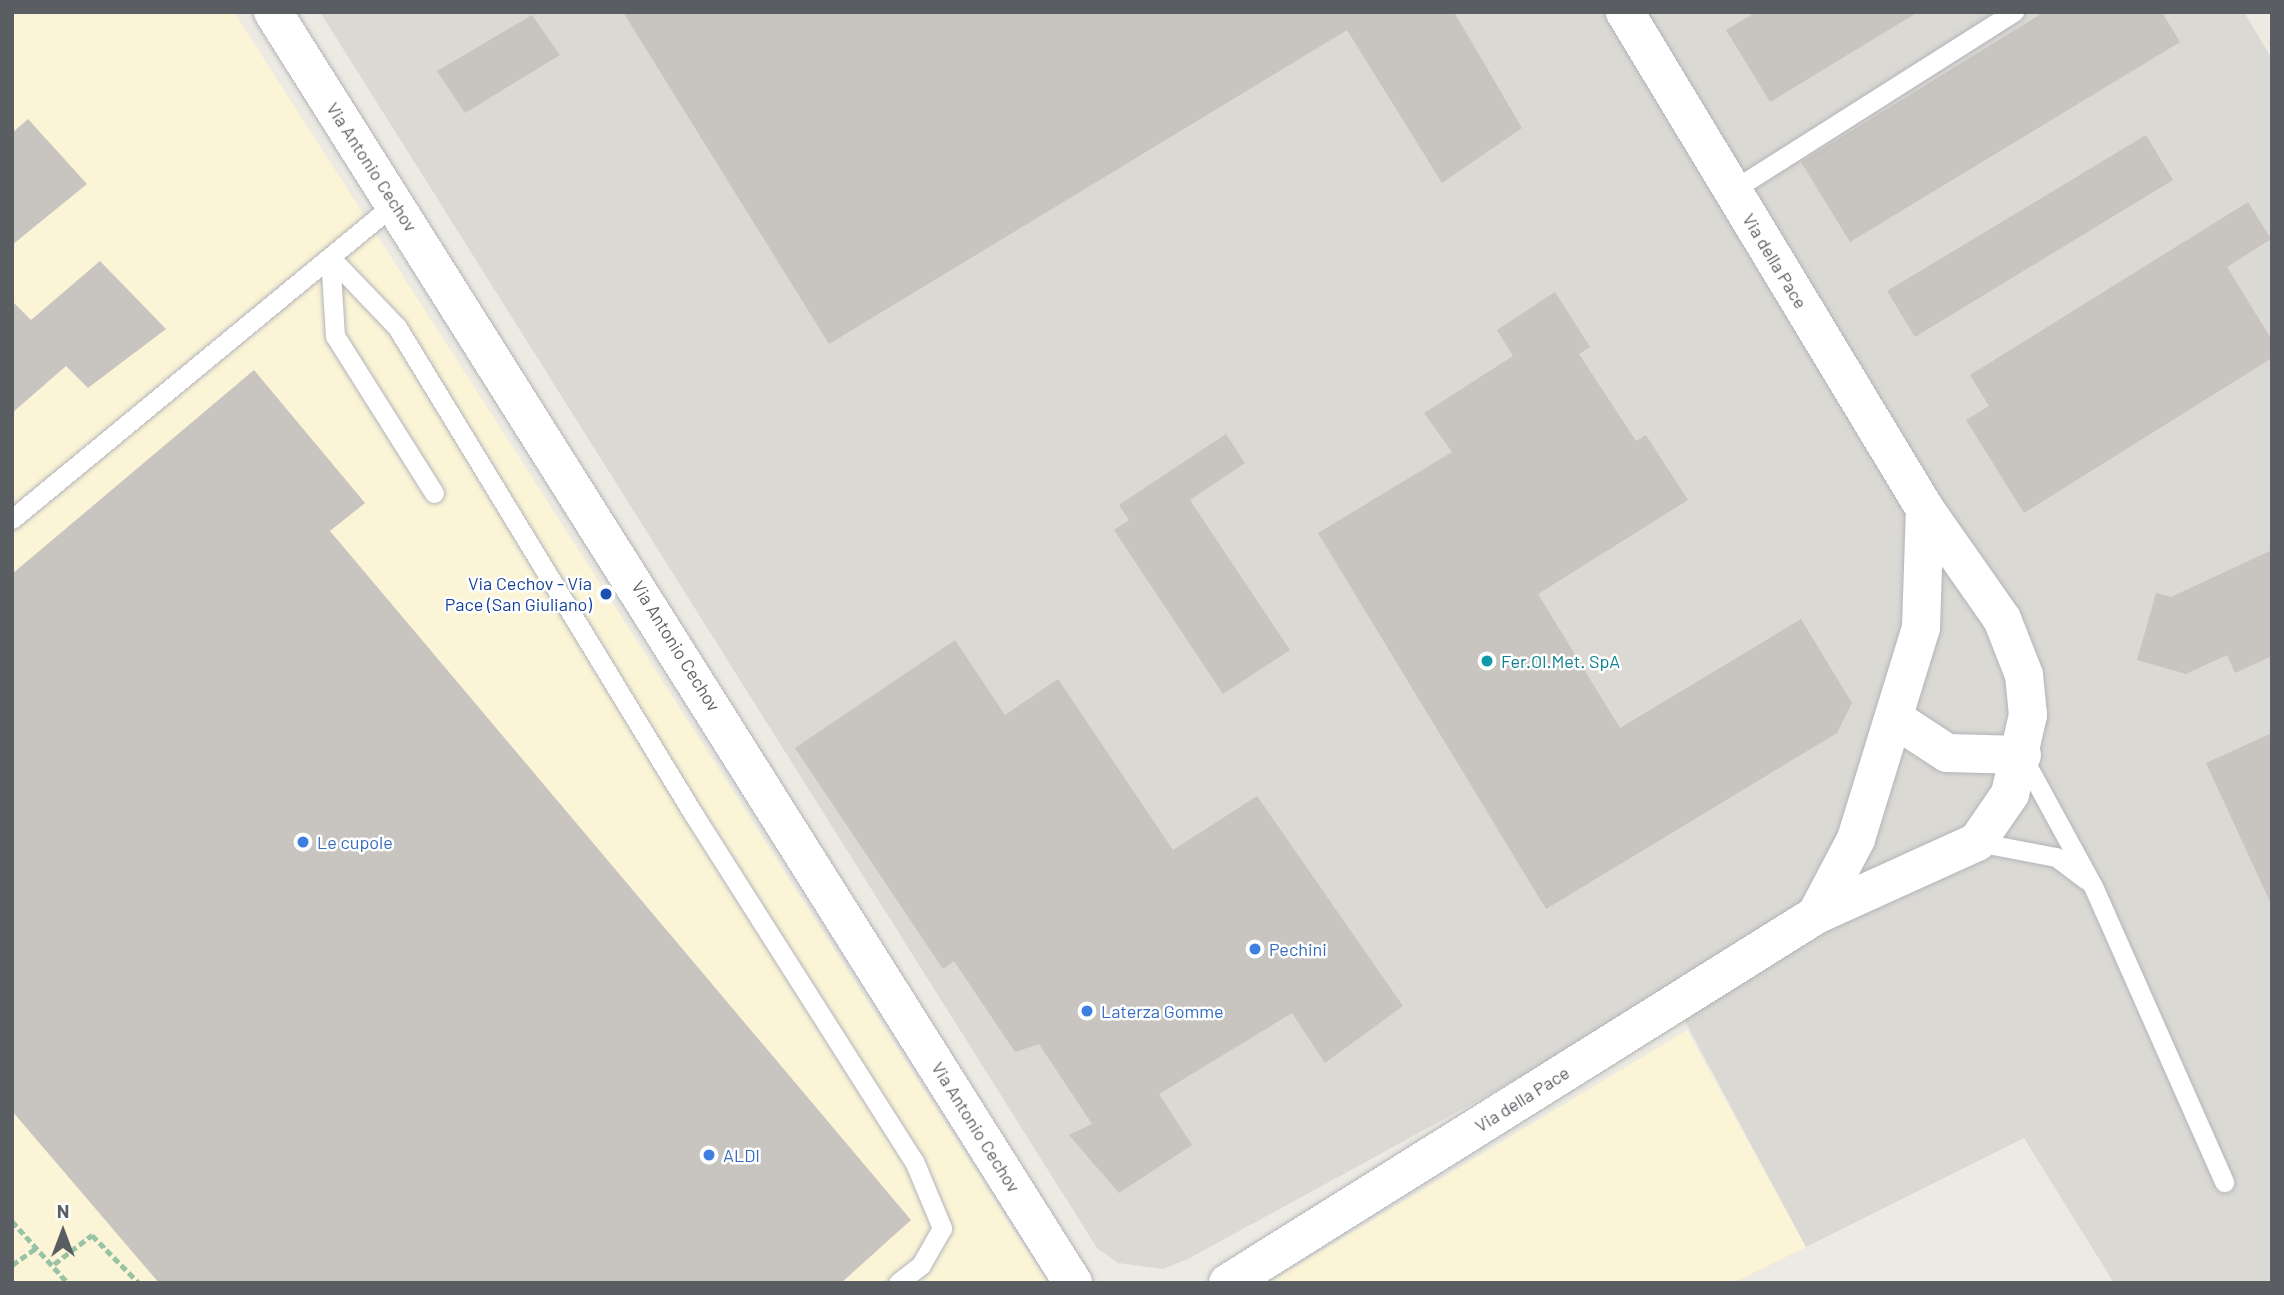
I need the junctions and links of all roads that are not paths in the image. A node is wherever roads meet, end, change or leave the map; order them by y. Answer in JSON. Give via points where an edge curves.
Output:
{"nodes":[{"id":1,"x":273,"y":12,"type":"edge"},
{"id":2,"x":1625,"y":12,"type":"edge"},
{"id":3,"x":2014,"y":12,"type":"edge"},
{"id":4,"x":1732,"y":190,"type":"junction"},
{"id":5,"x":396,"y":203,"type":"junction"},
{"id":6,"x":330,"y":257,"type":"junction"},
{"id":7,"x":434,"y":493,"type":"dead end"},
{"id":8,"x":1925,"y":509,"type":"junction"},
{"id":9,"x":12,"y":519,"type":"edge"},
{"id":10,"x":1895,"y":719,"type":"junction"},
{"id":11,"x":2022,"y":755,"type":"junction"},
{"id":12,"x":1977,"y":842,"type":"junction"},
{"id":13,"x":2093,"y":886,"type":"junction"},
{"id":14,"x":1816,"y":915,"type":"junction"},
{"id":15,"x":2224,"y":1182,"type":"dead end"},
{"id":16,"x":898,"y":1283,"type":"edge"},
{"id":17,"x":1073,"y":1283,"type":"edge"},
{"id":18,"x":1228,"y":1283,"type":"edge"}],
"edges":[{"from":1,"to":5,"type":"street","name":"Via Antonio Cechov"},
{"from":2,"to":4,"type":"street","name":"Via della Pace"},
{"from":3,"to":4,"type":"lane"},
{"from":4,"to":8,"type":"street","name":"Via della Pace"},
{"from":5,"to":6,"type":"lane"},
{"from":5,"to":17,"type":"street","name":"Via Antonio Cechov"},
{"from":6,"to":7,"type":"lane","via":[[335,336]]},
{"from":6,"to":9,"type":"lane"},
{"from":6,"to":16,"type":"lane","via":[[397,327],[701,827],[914,1161],[942,1228],[921,1265]]},
{"from":8,"to":10,"type":"street","via":[[1921,628]]},
{"from":8,"to":11,"type":"street","name":"Via della Pace","via":[[2002,619],[2024,675],[2028,715]]},
{"from":10,"to":11,"type":"street","via":[[1947,753]]},
{"from":10,"to":14,"type":"street","via":[[1856,839]]},
{"from":11,"to":12,"type":"street","name":"Via della Pace","via":[[2010,794]]},
{"from":11,"to":13,"type":"lane"},
{"from":12,"to":13,"type":"lane","via":[[2056,857]]},
{"from":12,"to":14,"type":"street","name":"Via della Pace"},
{"from":13,"to":15,"type":"lane"},
{"from":14,"to":18,"type":"street","name":"Via della Pace"}]}
